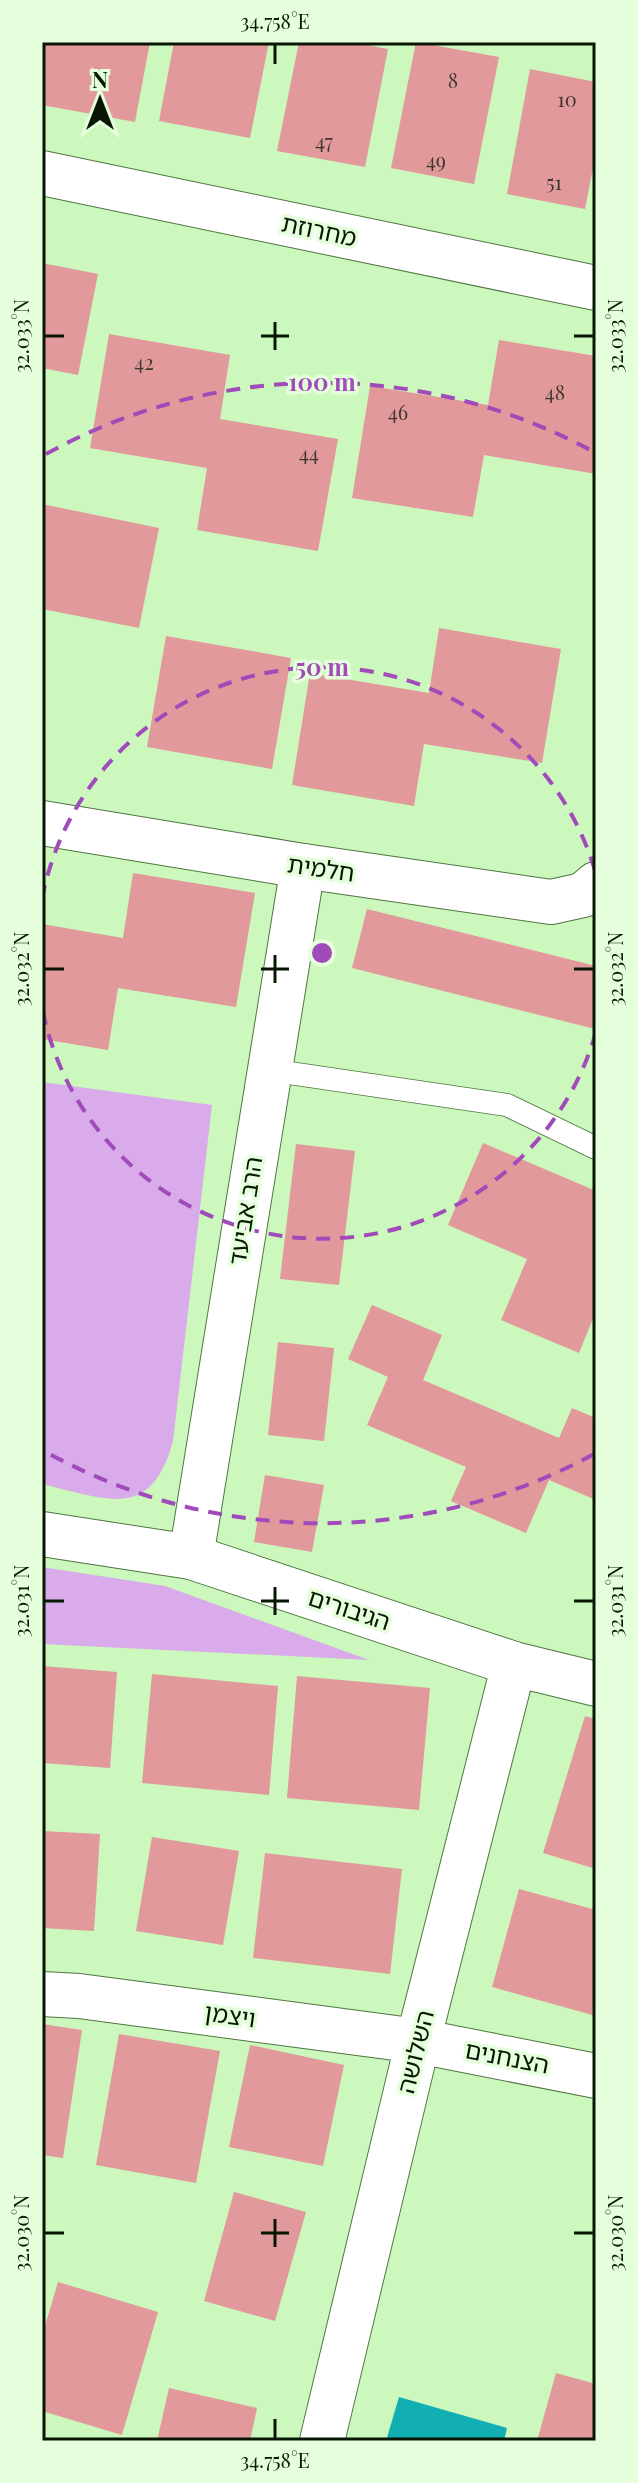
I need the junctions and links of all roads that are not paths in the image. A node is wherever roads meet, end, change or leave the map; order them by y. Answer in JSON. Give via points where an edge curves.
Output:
{"nodes":[{"id":1,"x":42,"y":173,"type":"edge"},
{"id":2,"x":596,"y":288,"type":"edge"},
{"id":3,"x":42,"y":823,"type":"edge"},
{"id":4,"x":303,"y":866,"type":"junction"},
{"id":5,"x":596,"y":884,"type":"edge"},
{"id":6,"x":269,"y":1070,"type":"junction"},
{"id":7,"x":596,"y":1148,"type":"edge"},
{"id":8,"x":42,"y":1534,"type":"edge"},
{"id":9,"x":191,"y":1557,"type":"junction"},
{"id":10,"x":514,"y":1664,"type":"junction"},
{"id":11,"x":596,"y":1684,"type":"edge"},
{"id":12,"x":42,"y":1994,"type":"edge"},
{"id":13,"x":418,"y":2041,"type":"junction"},
{"id":14,"x":596,"y":2076,"type":"edge"},
{"id":15,"x":322,"y":2441,"type":"edge"}],
"edges":[{"from":1,"to":2,"type":"street","name":"מחרוזת"},
{"from":3,"to":4,"type":"street","name":"חלמית"},
{"from":4,"to":5,"type":"street","name":"חלמית","via":[[551,902],[583,895]]},
{"from":4,"to":6,"type":"street","name":"הרב אביעד"},
{"from":6,"to":7,"type":"lane","via":[[507,1105]]},
{"from":6,"to":9,"type":"street","name":"הרב אביעד"},
{"from":8,"to":9,"type":"street","name":"הגיבורים"},
{"from":9,"to":10,"type":"street","name":"הגיבורים"},
{"from":10,"to":11,"type":"street","name":"הגיבורים"},
{"from":10,"to":13,"type":"street","name":"השלושה"},
{"from":12,"to":13,"type":"street","name":"ויצמן"},
{"from":13,"to":14,"type":"street","name":"הצנחנים"},
{"from":13,"to":15,"type":"street","name":"השלושה"}]}
